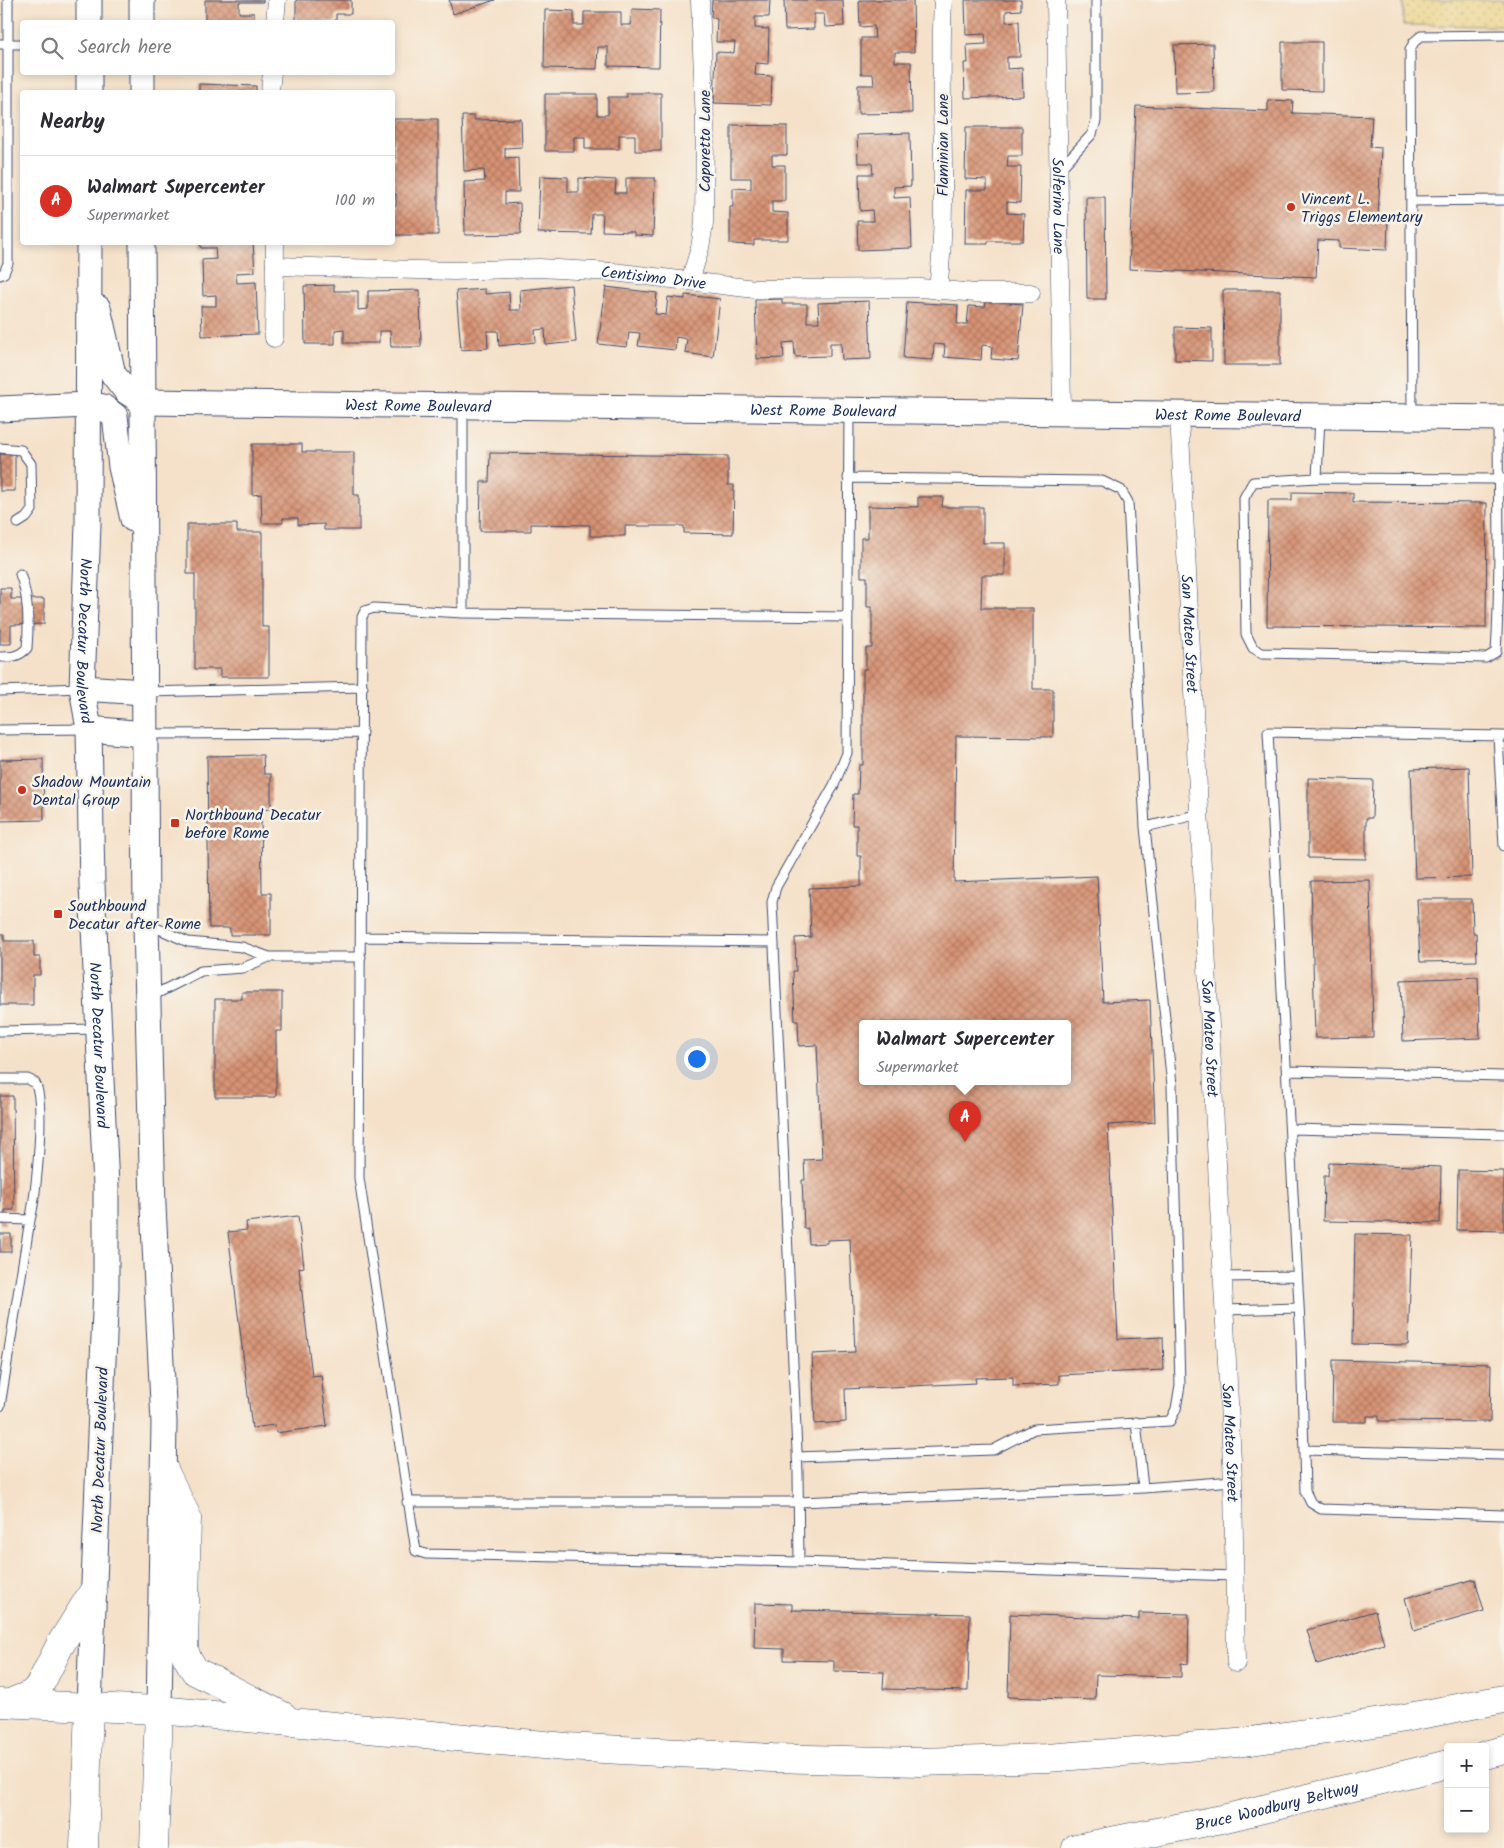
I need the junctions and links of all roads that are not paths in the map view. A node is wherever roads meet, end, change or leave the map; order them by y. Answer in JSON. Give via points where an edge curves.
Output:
{"nodes":[{"id":1,"x":8,"y":0,"type":"edge"},
{"id":2,"x":89,"y":0,"type":"edge"},
{"id":3,"x":142,"y":0,"type":"edge"},
{"id":4,"x":277,"y":0,"type":"edge"},
{"id":5,"x":700,"y":0,"type":"edge"},
{"id":6,"x":943,"y":0,"type":"edge"},
{"id":7,"x":1056,"y":0,"type":"edge"},
{"id":8,"x":1096,"y":0,"type":"edge"},
{"id":9,"x":89,"y":20,"type":"edge"},
{"id":10,"x":142,"y":20,"type":"edge"},
{"id":11,"x":275,"y":20,"type":"edge"},
{"id":12,"x":1504,"y":35,"type":"edge"},
{"id":13,"x":4,"y":44,"type":"edge"},
{"id":14,"x":20,"y":44,"type":"edge"},
{"id":15,"x":89,"y":75,"type":"edge"},
{"id":16,"x":142,"y":75,"type":"edge"},
{"id":17,"x":272,"y":75,"type":"edge"},
{"id":18,"x":89,"y":90,"type":"edge"},
{"id":19,"x":142,"y":90,"type":"edge"},
{"id":20,"x":270,"y":90,"type":"edge"},
{"id":21,"x":1058,"y":171,"type":"junction"},
{"id":22,"x":1504,"y":200,"type":"edge"},
{"id":23,"x":1411,"y":201,"type":"junction"},
{"id":24,"x":89,"y":245,"type":"edge"},
{"id":25,"x":142,"y":245,"type":"edge"},
{"id":26,"x":275,"y":245,"type":"edge"},
{"id":27,"x":275,"y":266,"type":"junction"},
{"id":28,"x":89,"y":269,"type":"junction"},
{"id":29,"x":0,"y":275,"type":"edge"},
{"id":30,"x":690,"y":281,"type":"junction"},
{"id":31,"x":938,"y":290,"type":"junction"},
{"id":32,"x":1031,"y":293,"type":"dead end"},
{"id":33,"x":274,"y":338,"type":"dead end"},
{"id":34,"x":143,"y":402,"type":"junction"},
{"id":35,"x":88,"y":404,"type":"junction"},
{"id":36,"x":463,"y":404,"type":"junction"},
{"id":37,"x":0,"y":409,"type":"edge"},
{"id":38,"x":849,"y":410,"type":"junction"},
{"id":39,"x":1062,"y":412,"type":"junction"},
{"id":40,"x":1179,"y":414,"type":"junction"},
{"id":41,"x":1320,"y":416,"type":"junction"},
{"id":42,"x":1412,"y":417,"type":"junction"},
{"id":43,"x":1501,"y":418,"type":"edge"},
{"id":44,"x":0,"y":448,"type":"edge"},
{"id":45,"x":848,"y":478,"type":"junction"},
{"id":46,"x":1317,"y":478,"type":"junction"},
{"id":47,"x":1501,"y":479,"type":"edge"},
{"id":48,"x":18,"y":523,"type":"dead end"},
{"id":49,"x":143,"y":566,"type":"junction"},
{"id":50,"x":20,"y":574,"type":"dead end"},
{"id":51,"x":463,"y":613,"type":"junction"},
{"id":52,"x":848,"y":617,"type":"junction"},
{"id":53,"x":0,"y":657,"type":"edge"},
{"id":54,"x":363,"y":687,"type":"junction"},
{"id":55,"x":82,"y":688,"type":"junction"},
{"id":56,"x":0,"y":692,"type":"edge"},
{"id":57,"x":145,"y":692,"type":"junction"},
{"id":58,"x":89,"y":729,"type":"junction"},
{"id":59,"x":0,"y":730,"type":"edge"},
{"id":60,"x":362,"y":733,"type":"junction"},
{"id":61,"x":144,"y":734,"type":"junction"},
{"id":62,"x":1501,"y":736,"type":"edge"},
{"id":63,"x":1199,"y":814,"type":"junction"},
{"id":64,"x":1145,"y":827,"type":"junction"},
{"id":65,"x":1504,"y":846,"type":"edge"},
{"id":66,"x":146,"y":924,"type":"junction"},
{"id":67,"x":361,"y":937,"type":"junction"},
{"id":68,"x":774,"y":942,"type":"junction"},
{"id":69,"x":269,"y":957,"type":"junction"},
{"id":70,"x":361,"y":957,"type":"junction"},
{"id":71,"x":148,"y":998,"type":"junction"},
{"id":72,"x":100,"y":1029,"type":"junction"},
{"id":73,"x":0,"y":1031,"type":"edge"},
{"id":74,"x":1287,"y":1071,"type":"junction"},
{"id":75,"x":1504,"y":1076,"type":"edge"},
{"id":76,"x":0,"y":1079,"type":"edge"},
{"id":77,"x":1290,"y":1128,"type":"junction"},
{"id":78,"x":1504,"y":1134,"type":"edge"},
{"id":79,"x":0,"y":1219,"type":"edge"},
{"id":80,"x":30,"y":1220,"type":"junction"},
{"id":81,"x":1298,"y":1276,"type":"junction"},
{"id":82,"x":1221,"y":1277,"type":"junction"},
{"id":83,"x":1299,"y":1308,"type":"junction"},
{"id":84,"x":1223,"y":1310,"type":"junction"},
{"id":85,"x":0,"y":1406,"type":"edge"},
{"id":86,"x":1136,"y":1422,"type":"junction"},
{"id":87,"x":1304,"y":1450,"type":"junction"},
{"id":88,"x":1504,"y":1455,"type":"edge"},
{"id":89,"x":797,"y":1457,"type":"junction"},
{"id":90,"x":164,"y":1470,"type":"junction"},
{"id":91,"x":1233,"y":1481,"type":"junction"},
{"id":92,"x":1143,"y":1488,"type":"junction"},
{"id":93,"x":407,"y":1502,"type":"junction"},
{"id":94,"x":798,"y":1502,"type":"junction"},
{"id":95,"x":1504,"y":1514,"type":"edge"},
{"id":96,"x":799,"y":1562,"type":"junction"},
{"id":97,"x":1235,"y":1576,"type":"junction"},
{"id":98,"x":93,"y":1592,"type":"junction"},
{"id":99,"x":1236,"y":1664,"type":"dead end"},
{"id":100,"x":1504,"y":1699,"type":"edge"},
{"id":101,"x":5,"y":1703,"type":"edge"},
{"id":102,"x":89,"y":1706,"type":"junction"},
{"id":103,"x":159,"y":1710,"type":"junction"},
{"id":104,"x":298,"y":1723,"type":"junction"},
{"id":105,"x":1504,"y":1750,"type":"edge"},
{"id":106,"x":1489,"y":1754,"type":"edge"},
{"id":107,"x":1444,"y":1765,"type":"edge"},
{"id":108,"x":84,"y":1848,"type":"edge"},
{"id":109,"x":154,"y":1848,"type":"edge"},
{"id":110,"x":1076,"y":1848,"type":"edge"}],
"edges":[{"from":1,"to":13,"type":"lane"},
{"from":2,"to":9,"type":"main road"},
{"from":3,"to":10,"type":"main road"},
{"from":4,"to":11,"type":"street"},
{"from":5,"to":30,"type":"street","name":"Caporetto Lane","via":[[704,223]]},
{"from":6,"to":31,"type":"street","name":"Flaminian Lane","via":[[942,228]]},
{"from":7,"to":21,"type":"street","name":"Solferino Lane"},
{"from":8,"to":21,"type":"lane","via":[[1096,121],[1092,134]]},
{"from":12,"to":23,"type":"lane","via":[[1421,36],[1414,42],[1410,50]]},
{"from":13,"to":14,"type":"lane"},
{"from":13,"to":29,"type":"lane","via":[[8,263]]},
{"from":15,"to":18,"type":"main road"},
{"from":16,"to":19,"type":"main road"},
{"from":17,"to":20,"type":"street"},
{"from":21,"to":39,"type":"street","name":"Solferino Lane"},
{"from":22,"to":23,"type":"lane"},
{"from":23,"to":42,"type":"lane"},
{"from":24,"to":28,"type":"main road","name":"North Decatur Boulevard"},
{"from":25,"to":34,"type":"main road"},
{"from":26,"to":27,"type":"street"},
{"from":27,"to":30,"type":"street","name":"Centisimo Drive","via":[[454,271],[538,268]]},
{"from":27,"to":33,"type":"street"},
{"from":28,"to":34,"type":"main road","via":[[113,374],[127,392]]},
{"from":28,"to":35,"type":"main road","name":"North Decatur Boulevard"},
{"from":30,"to":31,"type":"street","name":"Centisimo Drive","via":[[755,289]]},
{"from":31,"to":32,"type":"street","name":"Centisimo Drive"},
{"from":34,"to":36,"type":"main road","name":"West Rome Boulevard"},
{"from":34,"to":49,"type":"main road"},
{"from":35,"to":37,"type":"main road"},
{"from":35,"to":49,"type":"main road","via":[[103,407],[115,416],[121,467]]},
{"from":35,"to":55,"type":"main road","name":"North Decatur Boulevard","via":[[88,524]]},
{"from":36,"to":38,"type":"main road","name":"West Rome Boulevard"},
{"from":36,"to":51,"type":"lane"},
{"from":38,"to":39,"type":"main road","name":"West Rome Boulevard"},
{"from":38,"to":45,"type":"lane"},
{"from":39,"to":40,"type":"main road","name":"West Rome Boulevard"},
{"from":40,"to":41,"type":"main road","name":"West Rome Boulevard"},
{"from":40,"to":63,"type":"street","name":"San Mateo Street"},
{"from":41,"to":42,"type":"main road","name":"West Rome Boulevard"},
{"from":41,"to":46,"type":"lane"},
{"from":42,"to":43,"type":"main road","name":"West Rome Boulevard"},
{"from":43,"to":47,"type":"lane"},
{"from":44,"to":48,"type":"lane","via":[[21,450],[31,464],[32,510]]},
{"from":45,"to":52,"type":"lane"},
{"from":45,"to":64,"type":"lane","via":[[1102,481],[1121,490],[1128,502]]},
{"from":46,"to":47,"type":"lane"},
{"from":46,"to":47,"type":"lane","via":[[1253,482],[1244,498],[1246,634],[1253,648],[1262,654],[1486,658],[1496,652]]},
{"from":49,"to":57,"type":"main road"},
{"from":50,"to":53,"type":"lane","via":[[25,586],[27,648],[13,657]]},
{"from":51,"to":52,"type":"lane"},
{"from":51,"to":54,"type":"lane","via":[[374,608],[365,611],[362,618]]},
{"from":52,"to":68,"type":"lane","via":[[848,753],[834,785],[776,887],[772,902]]},
{"from":54,"to":57,"type":"lane"},
{"from":54,"to":60,"type":"lane"},
{"from":55,"to":56,"type":"lane"},
{"from":55,"to":57,"type":"main road"},
{"from":55,"to":58,"type":"main road","name":"North Decatur Boulevard"},
{"from":57,"to":61,"type":"main road"},
{"from":58,"to":59,"type":"lane"},
{"from":58,"to":61,"type":"main road"},
{"from":58,"to":72,"type":"main road","name":"North Decatur Boulevard","via":[[92,884]]},
{"from":60,"to":61,"type":"lane"},
{"from":60,"to":67,"type":"lane"},
{"from":61,"to":66,"type":"main road"},
{"from":62,"to":65,"type":"lane"},
{"from":62,"to":74,"type":"lane","via":[[1268,732]]},
{"from":63,"to":64,"type":"lane"},
{"from":63,"to":82,"type":"street","name":"San Mateo Street"},
{"from":64,"to":86,"type":"lane","via":[[1172,1085],[1180,1385],[1176,1409],[1170,1421]]},
{"from":66,"to":69,"type":"lane","via":[[188,942],[242,947]]},
{"from":66,"to":71,"type":"main road"},
{"from":67,"to":68,"type":"lane"},
{"from":67,"to":70,"type":"lane"},
{"from":68,"to":89,"type":"lane"},
{"from":69,"to":70,"type":"lane"},
{"from":69,"to":71,"type":"lane","via":[[243,968],[201,971]]},
{"from":70,"to":93,"type":"lane","via":[[359,1178]]},
{"from":71,"to":90,"type":"main road"},
{"from":72,"to":73,"type":"lane"},
{"from":72,"to":98,"type":"main road","name":"North Decatur Boulevard","via":[[106,1161],[106,1269]]},
{"from":74,"to":75,"type":"lane"},
{"from":74,"to":77,"type":"lane"},
{"from":76,"to":80,"type":"lane","via":[[28,1079],[39,1089],[34,1202]]},
{"from":77,"to":78,"type":"lane"},
{"from":77,"to":81,"type":"lane"},
{"from":79,"to":80,"type":"lane"},
{"from":80,"to":85,"type":"lane"},
{"from":81,"to":82,"type":"lane"},
{"from":81,"to":83,"type":"lane"},
{"from":82,"to":84,"type":"street","name":"San Mateo Street"},
{"from":83,"to":84,"type":"lane"},
{"from":83,"to":87,"type":"lane"},
{"from":84,"to":91,"type":"street","name":"San Mateo Street"},
{"from":86,"to":89,"type":"lane","via":[[1034,1428],[994,1450]]},
{"from":86,"to":92,"type":"lane"},
{"from":87,"to":88,"type":"lane"},
{"from":87,"to":95,"type":"lane","via":[[1305,1492],[1310,1503],[1321,1509]]},
{"from":89,"to":94,"type":"lane"},
{"from":90,"to":103,"type":"main road"},
{"from":90,"to":104,"type":"main road","via":[[186,1516],[184,1647],[190,1665],[207,1679]]},
{"from":91,"to":92,"type":"lane"},
{"from":91,"to":97,"type":"street","name":"San Mateo Street"},
{"from":92,"to":94,"type":"lane"},
{"from":93,"to":94,"type":"lane"},
{"from":93,"to":96,"type":"lane","via":[[416,1551],[426,1554]]},
{"from":94,"to":96,"type":"lane"},
{"from":96,"to":97,"type":"lane"},
{"from":97,"to":99,"type":"street","name":"San Mateo Street"},
{"from":98,"to":101,"type":"main road","via":[[60,1645],[40,1686],[32,1694]]},
{"from":98,"to":102,"type":"main road","name":"North Decatur Boulevard"},
{"from":100,"to":104,"type":"main road","via":[[1388,1721],[1237,1743],[979,1761],[848,1761],[566,1748]]},
{"from":101,"to":102,"type":"main road"},
{"from":102,"to":103,"type":"main road"},
{"from":102,"to":108,"type":"main road","name":"North Decatur Boulevard"},
{"from":103,"to":104,"type":"main road"},
{"from":103,"to":109,"type":"main road"},
{"from":105,"to":106,"type":"main road"},
{"from":107,"to":110,"type":"main road","name":"Bruce Woodbury Beltway","via":[[1222,1819]]}]}
